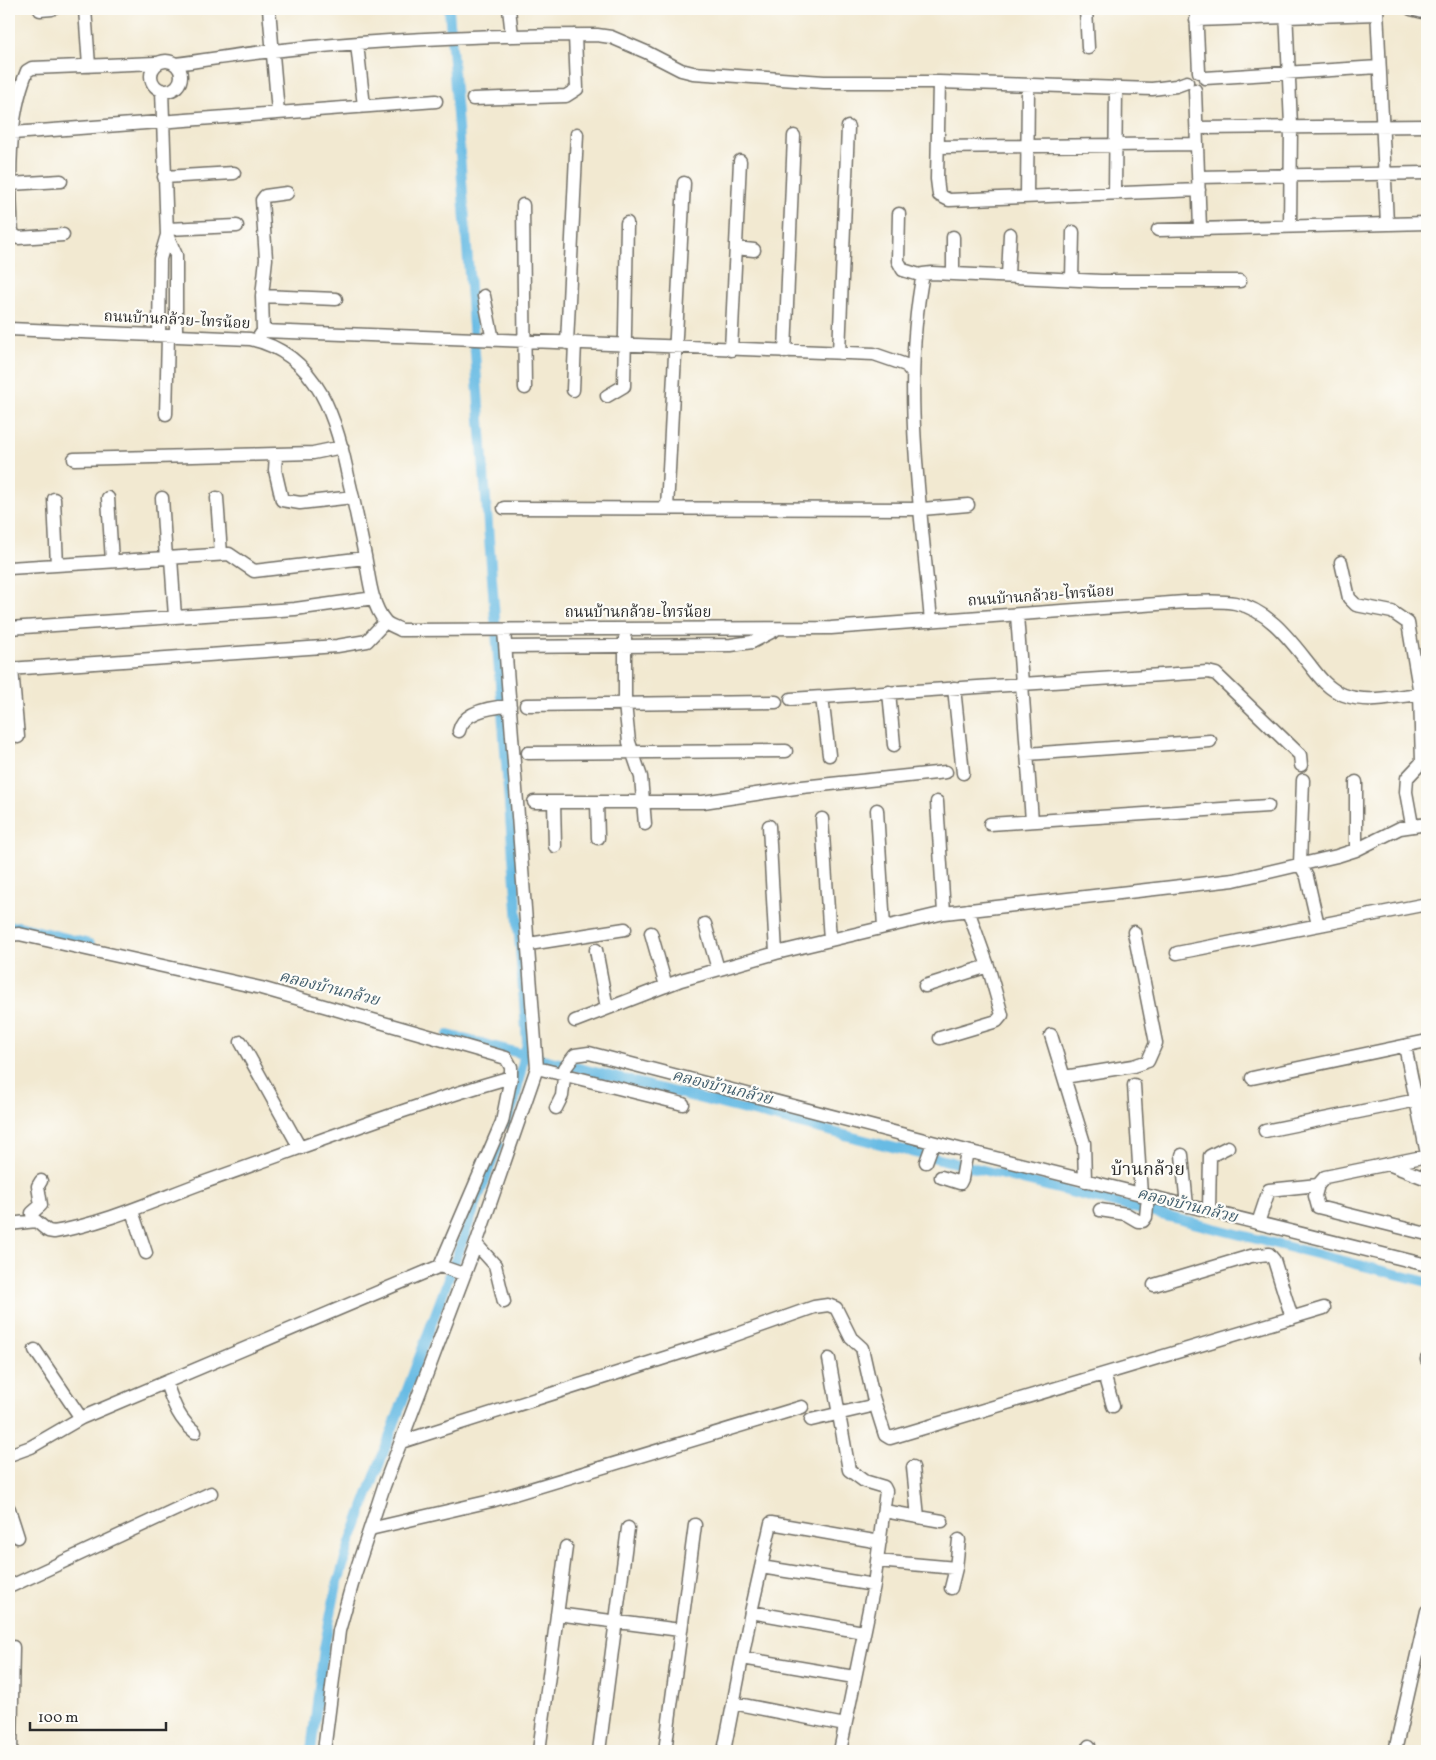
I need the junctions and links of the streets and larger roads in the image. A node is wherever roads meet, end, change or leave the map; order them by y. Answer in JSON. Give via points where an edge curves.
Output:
{"nodes":[{"id":1,"x":85,"y":9,"type":"edge"},
{"id":2,"x":269,"y":9,"type":"edge"},
{"id":3,"x":510,"y":9,"type":"edge"},
{"id":4,"x":1086,"y":9,"type":"edge"},
{"id":5,"x":1411,"y":9,"type":"edge"},
{"id":6,"x":1377,"y":11,"type":"edge"},
{"id":7,"x":1286,"y":13,"type":"edge"},
{"id":8,"x":1427,"y":13,"type":"edge"},
{"id":9,"x":1196,"y":14,"type":"edge"},
{"id":10,"x":512,"y":35,"type":"junction"},
{"id":11,"x":575,"y":35,"type":"junction"},
{"id":12,"x":357,"y":44,"type":"junction"},
{"id":13,"x":1088,"y":48,"type":"dead end"},
{"id":14,"x":274,"y":51,"type":"junction"},
{"id":15,"x":156,"y":63,"type":"junction"},
{"id":16,"x":175,"y":64,"type":"junction"},
{"id":17,"x":89,"y":66,"type":"junction"},
{"id":18,"x":1379,"y":67,"type":"junction"},
{"id":19,"x":1289,"y":72,"type":"junction"},
{"id":20,"x":1202,"y":75,"type":"junction"},
{"id":21,"x":939,"y":82,"type":"junction"},
{"id":22,"x":1028,"y":85,"type":"junction"},
{"id":23,"x":1191,"y":86,"type":"junction"},
{"id":24,"x":1116,"y":88,"type":"junction"},
{"id":25,"x":162,"y":90,"type":"junction"},
{"id":26,"x":472,"y":99,"type":"dead end"},
{"id":27,"x":436,"y":101,"type":"dead end"},
{"id":28,"x":364,"y":106,"type":"junction"},
{"id":29,"x":278,"y":112,"type":"junction"},
{"id":30,"x":163,"y":122,"type":"junction"},
{"id":31,"x":1383,"y":125,"type":"junction"},
{"id":32,"x":1291,"y":126,"type":"junction"},
{"id":33,"x":1427,"y":126,"type":"edge"},
{"id":34,"x":848,"y":127,"type":"dead end"},
{"id":35,"x":1196,"y":128,"type":"junction"},
{"id":36,"x":13,"y":133,"type":"junction"},
{"id":37,"x":578,"y":134,"type":"dead end"},
{"id":38,"x":794,"y":136,"type":"dead end"},
{"id":39,"x":1197,"y":144,"type":"junction"},
{"id":40,"x":1115,"y":145,"type":"junction"},
{"id":41,"x":1027,"y":146,"type":"junction"},
{"id":42,"x":938,"y":147,"type":"junction"},
{"id":43,"x":9,"y":160,"type":"edge"},
{"id":44,"x":740,"y":162,"type":"dead end"},
{"id":45,"x":234,"y":173,"type":"dead end"},
{"id":46,"x":1385,"y":173,"type":"junction"},
{"id":47,"x":1427,"y":173,"type":"edge"},
{"id":48,"x":1290,"y":175,"type":"junction"},
{"id":49,"x":164,"y":177,"type":"junction"},
{"id":50,"x":61,"y":181,"type":"dead end"},
{"id":51,"x":684,"y":183,"type":"dead end"},
{"id":52,"x":10,"y":184,"type":"edge"},
{"id":53,"x":1198,"y":184,"type":"junction"},
{"id":54,"x":287,"y":193,"type":"dead end"},
{"id":55,"x":1115,"y":193,"type":"junction"},
{"id":56,"x":1027,"y":197,"type":"junction"},
{"id":57,"x":523,"y":205,"type":"dead end"},
{"id":58,"x":899,"y":214,"type":"dead end"},
{"id":59,"x":10,"y":217,"type":"edge"},
{"id":60,"x":627,"y":223,"type":"dead end"},
{"id":61,"x":1387,"y":224,"type":"junction"},
{"id":62,"x":1427,"y":224,"type":"edge"},
{"id":63,"x":237,"y":226,"type":"dead end"},
{"id":64,"x":1290,"y":226,"type":"junction"},
{"id":65,"x":1200,"y":229,"type":"junction"},
{"id":66,"x":1158,"y":230,"type":"dead end"},
{"id":67,"x":167,"y":232,"type":"junction"},
{"id":68,"x":1073,"y":232,"type":"dead end"},
{"id":69,"x":1010,"y":234,"type":"dead end"},
{"id":70,"x":63,"y":236,"type":"dead end"},
{"id":71,"x":953,"y":237,"type":"dead end"},
{"id":72,"x":736,"y":248,"type":"junction"},
{"id":73,"x":754,"y":250,"type":"dead end"},
{"id":74,"x":953,"y":274,"type":"junction"},
{"id":75,"x":923,"y":276,"type":"junction"},
{"id":76,"x":1008,"y":276,"type":"junction"},
{"id":77,"x":1072,"y":279,"type":"junction"},
{"id":78,"x":1240,"y":281,"type":"dead end"},
{"id":79,"x":262,"y":296,"type":"junction"},
{"id":80,"x":484,"y":296,"type":"dead end"},
{"id":81,"x":336,"y":299,"type":"dead end"},
{"id":82,"x":9,"y":329,"type":"edge"},
{"id":83,"x":168,"y":335,"type":"junction"},
{"id":84,"x":260,"y":336,"type":"junction"},
{"id":85,"x":493,"y":340,"type":"junction"},
{"id":86,"x":524,"y":341,"type":"junction"},
{"id":87,"x":571,"y":343,"type":"junction"},
{"id":88,"x":624,"y":346,"type":"junction"},
{"id":89,"x":675,"y":348,"type":"junction"},
{"id":90,"x":731,"y":350,"type":"junction"},
{"id":91,"x":785,"y":352,"type":"junction"},
{"id":92,"x":839,"y":353,"type":"junction"},
{"id":93,"x":913,"y":374,"type":"junction"},
{"id":94,"x":525,"y":388,"type":"dead end"},
{"id":95,"x":573,"y":390,"type":"dead end"},
{"id":96,"x":607,"y":396,"type":"dead end"},
{"id":97,"x":166,"y":414,"type":"dead end"},
{"id":98,"x":342,"y":447,"type":"junction"},
{"id":99,"x":276,"y":455,"type":"junction"},
{"id":100,"x":74,"y":459,"type":"dead end"},
{"id":101,"x":353,"y":497,"type":"junction"},
{"id":102,"x":108,"y":498,"type":"dead end"},
{"id":103,"x":162,"y":498,"type":"dead end"},
{"id":104,"x":217,"y":498,"type":"dead end"},
{"id":105,"x":54,"y":499,"type":"dead end"},
{"id":106,"x":968,"y":505,"type":"dead end"},
{"id":107,"x":504,"y":508,"type":"dead end"},
{"id":108,"x":667,"y":508,"type":"junction"},
{"id":109,"x":922,"y":509,"type":"junction"},
{"id":110,"x":221,"y":554,"type":"junction"},
{"id":111,"x":169,"y":558,"type":"junction"},
{"id":112,"x":365,"y":558,"type":"junction"},
{"id":113,"x":112,"y":561,"type":"junction"},
{"id":114,"x":1341,"y":562,"type":"dead end"},
{"id":115,"x":57,"y":565,"type":"junction"},
{"id":116,"x":9,"y":568,"type":"edge"},
{"id":117,"x":374,"y":598,"type":"junction"},
{"id":118,"x":1017,"y":615,"type":"junction"},
{"id":119,"x":176,"y":617,"type":"junction"},
{"id":120,"x":931,"y":621,"type":"junction"},
{"id":121,"x":385,"y":622,"type":"junction"},
{"id":122,"x":9,"y":628,"type":"edge"},
{"id":123,"x":625,"y":628,"type":"junction"},
{"id":124,"x":777,"y":629,"type":"junction"},
{"id":125,"x":499,"y":630,"type":"junction"},
{"id":126,"x":506,"y":647,"type":"junction"},
{"id":127,"x":625,"y":647,"type":"junction"},
{"id":128,"x":10,"y":669,"type":"edge"},
{"id":129,"x":1022,"y":684,"type":"junction"},
{"id":130,"x":954,"y":688,"type":"junction"},
{"id":131,"x":889,"y":692,"type":"junction"},
{"id":132,"x":1424,"y":694,"type":"edge"},
{"id":133,"x":822,"y":697,"type":"junction"},
{"id":134,"x":791,"y":699,"type":"dead end"},
{"id":135,"x":776,"y":702,"type":"dead end"},
{"id":136,"x":625,"y":704,"type":"junction"},
{"id":137,"x":526,"y":705,"type":"dead end"},
{"id":138,"x":509,"y":706,"type":"junction"},
{"id":139,"x":459,"y":731,"type":"dead end"},
{"id":140,"x":18,"y":737,"type":"dead end"},
{"id":141,"x":1210,"y":741,"type":"dead end"},
{"id":142,"x":894,"y":745,"type":"dead end"},
{"id":143,"x":786,"y":751,"type":"dead end"},
{"id":144,"x":633,"y":752,"type":"junction"},
{"id":145,"x":528,"y":753,"type":"dead end"},
{"id":146,"x":1027,"y":754,"type":"junction"},
{"id":147,"x":828,"y":755,"type":"dead end"},
{"id":148,"x":1301,"y":765,"type":"dead end"},
{"id":149,"x":946,"y":772,"type":"dead end"},
{"id":150,"x":963,"y":773,"type":"dead end"},
{"id":151,"x":1303,"y":780,"type":"dead end"},
{"id":152,"x":1356,"y":782,"type":"dead end"},
{"id":153,"x":534,"y":802,"type":"dead end"},
{"id":154,"x":554,"y":802,"type":"junction"},
{"id":155,"x":597,"y":802,"type":"junction"},
{"id":156,"x":643,"y":802,"type":"junction"},
{"id":157,"x":937,"y":802,"type":"dead end"},
{"id":158,"x":1268,"y":806,"type":"dead end"},
{"id":159,"x":877,"y":810,"type":"dead end"},
{"id":160,"x":822,"y":819,"type":"dead end"},
{"id":161,"x":1032,"y":821,"type":"junction"},
{"id":162,"x":645,"y":824,"type":"dead end"},
{"id":163,"x":990,"y":824,"type":"dead end"},
{"id":164,"x":1427,"y":824,"type":"edge"},
{"id":165,"x":1412,"y":825,"type":"junction"},
{"id":166,"x":769,"y":826,"type":"dead end"},
{"id":167,"x":598,"y":838,"type":"dead end"},
{"id":168,"x":555,"y":846,"type":"dead end"},
{"id":169,"x":1356,"y":850,"type":"junction"},
{"id":170,"x":1300,"y":864,"type":"junction"},
{"id":171,"x":1427,"y":904,"type":"edge"},
{"id":172,"x":968,"y":910,"type":"junction"},
{"id":173,"x":944,"y":913,"type":"junction"},
{"id":174,"x":705,"y":924,"type":"dead end"},
{"id":175,"x":1318,"y":925,"type":"junction"},
{"id":176,"x":884,"y":927,"type":"junction"},
{"id":177,"x":625,"y":929,"type":"dead end"},
{"id":178,"x":1134,"y":932,"type":"dead end"},
{"id":179,"x":651,"y":934,"type":"dead end"},
{"id":180,"x":9,"y":935,"type":"edge"},
{"id":181,"x":830,"y":940,"type":"junction"},
{"id":182,"x":529,"y":944,"type":"junction"},
{"id":183,"x":596,"y":950,"type":"dead end"},
{"id":184,"x":776,"y":953,"type":"junction"},
{"id":185,"x":1177,"y":953,"type":"dead end"},
{"id":186,"x":988,"y":966,"type":"junction"},
{"id":187,"x":718,"y":969,"type":"junction"},
{"id":188,"x":666,"y":986,"type":"junction"},
{"id":189,"x":925,"y":986,"type":"dead end"},
{"id":190,"x":608,"y":1008,"type":"junction"},
{"id":191,"x":575,"y":1021,"type":"dead end"},
{"id":192,"x":1051,"y":1035,"type":"dead end"},
{"id":193,"x":940,"y":1038,"type":"dead end"},
{"id":194,"x":241,"y":1042,"type":"dead end"},
{"id":195,"x":1427,"y":1042,"type":"edge"},
{"id":196,"x":1405,"y":1046,"type":"junction"},
{"id":197,"x":538,"y":1066,"type":"junction"},
{"id":198,"x":565,"y":1072,"type":"junction"},
{"id":199,"x":511,"y":1077,"type":"junction"},
{"id":200,"x":1064,"y":1077,"type":"junction"},
{"id":201,"x":1252,"y":1078,"type":"dead end"},
{"id":202,"x":1134,"y":1085,"type":"dead end"},
{"id":203,"x":1422,"y":1099,"type":"edge"},
{"id":204,"x":683,"y":1104,"type":"dead end"},
{"id":205,"x":556,"y":1108,"type":"dead end"},
{"id":206,"x":1265,"y":1131,"type":"dead end"},
{"id":207,"x":932,"y":1144,"type":"junction"},
{"id":208,"x":1228,"y":1147,"type":"dead end"},
{"id":209,"x":300,"y":1148,"type":"junction"},
{"id":210,"x":966,"y":1153,"type":"junction"},
{"id":211,"x":1182,"y":1155,"type":"dead end"},
{"id":212,"x":1427,"y":1155,"type":"edge"},
{"id":213,"x":927,"y":1160,"type":"dead end"},
{"id":214,"x":1388,"y":1164,"type":"junction"},
{"id":215,"x":941,"y":1177,"type":"dead end"},
{"id":216,"x":1427,"y":1179,"type":"edge"},
{"id":217,"x":40,"y":1181,"type":"dead end"},
{"id":218,"x":1086,"y":1181,"type":"junction"},
{"id":219,"x":1318,"y":1185,"type":"junction"},
{"id":220,"x":1146,"y":1203,"type":"junction"},
{"id":221,"x":1188,"y":1206,"type":"junction"},
{"id":222,"x":1100,"y":1210,"type":"dead end"},
{"id":223,"x":132,"y":1211,"type":"junction"},
{"id":224,"x":1209,"y":1211,"type":"junction"},
{"id":225,"x":33,"y":1221,"type":"junction"},
{"id":226,"x":1258,"y":1223,"type":"junction"},
{"id":227,"x":9,"y":1224,"type":"edge"},
{"id":228,"x":1427,"y":1234,"type":"edge"},
{"id":229,"x":476,"y":1244,"type":"junction"},
{"id":230,"x":146,"y":1253,"type":"dead end"},
{"id":231,"x":1427,"y":1265,"type":"edge"},
{"id":232,"x":443,"y":1267,"type":"junction"},
{"id":233,"x":461,"y":1273,"type":"junction"},
{"id":234,"x":1154,"y":1285,"type":"dead end"},
{"id":235,"x":504,"y":1302,"type":"dead end"},
{"id":236,"x":1324,"y":1308,"type":"dead end"},
{"id":237,"x":1292,"y":1318,"type":"junction"},
{"id":238,"x":35,"y":1350,"type":"dead end"},
{"id":239,"x":830,"y":1360,"type":"dead end"},
{"id":240,"x":1104,"y":1374,"type":"junction"},
{"id":241,"x":166,"y":1383,"type":"junction"},
{"id":242,"x":802,"y":1406,"type":"dead end"},
{"id":243,"x":1113,"y":1406,"type":"dead end"},
{"id":244,"x":867,"y":1407,"type":"dead end"},
{"id":245,"x":839,"y":1414,"type":"junction"},
{"id":246,"x":82,"y":1418,"type":"junction"},
{"id":247,"x":811,"y":1420,"type":"dead end"},
{"id":248,"x":195,"y":1432,"type":"dead end"},
{"id":249,"x":401,"y":1442,"type":"junction"},
{"id":250,"x":9,"y":1455,"type":"edge"},
{"id":251,"x":913,"y":1467,"type":"dead end"},
{"id":252,"x":211,"y":1493,"type":"dead end"},
{"id":253,"x":9,"y":1510,"type":"edge"},
{"id":254,"x":884,"y":1511,"type":"junction"},
{"id":255,"x":918,"y":1517,"type":"junction"},
{"id":256,"x":942,"y":1521,"type":"dead end"},
{"id":257,"x":695,"y":1525,"type":"dead end"},
{"id":258,"x":628,"y":1528,"type":"dead end"},
{"id":259,"x":370,"y":1529,"type":"junction"},
{"id":260,"x":18,"y":1536,"type":"dead end"},
{"id":261,"x":959,"y":1540,"type":"dead end"},
{"id":262,"x":880,"y":1542,"type":"junction"},
{"id":263,"x":566,"y":1547,"type":"dead end"},
{"id":264,"x":877,"y":1561,"type":"junction"},
{"id":265,"x":761,"y":1567,"type":"junction"},
{"id":266,"x":956,"y":1568,"type":"junction"},
{"id":267,"x":874,"y":1585,"type":"junction"},
{"id":268,"x":9,"y":1587,"type":"edge"},
{"id":269,"x":950,"y":1588,"type":"dead end"},
{"id":270,"x":1427,"y":1611,"type":"edge"},
{"id":271,"x":751,"y":1612,"type":"junction"},
{"id":272,"x":557,"y":1614,"type":"junction"},
{"id":273,"x":616,"y":1622,"type":"junction"},
{"id":274,"x":680,"y":1630,"type":"junction"},
{"id":275,"x":863,"y":1632,"type":"junction"},
{"id":276,"x":13,"y":1646,"type":"dead end"},
{"id":277,"x":742,"y":1658,"type":"junction"},
{"id":278,"x":854,"y":1678,"type":"junction"},
{"id":279,"x":733,"y":1703,"type":"junction"},
{"id":280,"x":845,"y":1724,"type":"junction"},
{"id":281,"x":11,"y":1751,"type":"edge"},
{"id":282,"x":324,"y":1751,"type":"edge"},
{"id":283,"x":538,"y":1751,"type":"edge"},
{"id":284,"x":599,"y":1751,"type":"edge"},
{"id":285,"x":665,"y":1751,"type":"edge"},
{"id":286,"x":724,"y":1751,"type":"edge"},
{"id":287,"x":728,"y":1751,"type":"edge"},
{"id":288,"x":840,"y":1751,"type":"edge"},
{"id":289,"x":1396,"y":1751,"type":"edge"}],
"edges":[{"from":1,"to":17,"type":"street"},
{"from":2,"to":14,"type":"street"},
{"from":3,"to":10,"type":"street"},
{"from":4,"to":13,"type":"street"},
{"from":5,"to":8,"type":"street"},
{"from":6,"to":7,"type":"street"},
{"from":6,"to":18,"type":"street"},
{"from":7,"to":9,"type":"street"},
{"from":7,"to":19,"type":"street"},
{"from":9,"to":20,"type":"street"},
{"from":10,"to":11,"type":"street"},
{"from":10,"to":12,"type":"street"},
{"from":11,"to":21,"type":"street","via":[[611,38],[692,73],[824,82]]},
{"from":11,"to":26,"type":"street","via":[[577,89],[573,93],[566,96]]},
{"from":12,"to":14,"type":"street"},
{"from":12,"to":28,"type":"street"},
{"from":14,"to":16,"type":"street"},
{"from":14,"to":29,"type":"street"},
{"from":15,"to":16,"type":"street","via":[[164,60]]},
{"from":15,"to":17,"type":"street"},
{"from":15,"to":25,"type":"street","via":[[150,77],[153,85]]},
{"from":16,"to":25,"type":"street","via":[[181,74],[180,82],[175,88]]},
{"from":17,"to":36,"type":"street","via":[[32,68],[27,71]]},
{"from":18,"to":19,"type":"street"},
{"from":18,"to":31,"type":"street"},
{"from":19,"to":20,"type":"street"},
{"from":19,"to":32,"type":"street"},
{"from":20,"to":23,"type":"street","via":[[1203,86]]},
{"from":21,"to":22,"type":"street"},
{"from":21,"to":42,"type":"street"},
{"from":22,"to":24,"type":"street"},
{"from":22,"to":41,"type":"street"},
{"from":23,"to":24,"type":"street"},
{"from":23,"to":35,"type":"street"},
{"from":24,"to":40,"type":"street"},
{"from":25,"to":30,"type":"street"},
{"from":27,"to":28,"type":"street"},
{"from":28,"to":29,"type":"street"},
{"from":29,"to":30,"type":"street"},
{"from":30,"to":36,"type":"street"},
{"from":30,"to":49,"type":"street"},
{"from":31,"to":32,"type":"street"},
{"from":31,"to":33,"type":"street"},
{"from":31,"to":46,"type":"street"},
{"from":32,"to":35,"type":"street"},
{"from":32,"to":48,"type":"street"},
{"from":34,"to":92,"type":"street"},
{"from":35,"to":39,"type":"street"},
{"from":36,"to":43,"type":"street"},
{"from":37,"to":87,"type":"street"},
{"from":38,"to":91,"type":"street"},
{"from":39,"to":40,"type":"street"},
{"from":39,"to":53,"type":"street"},
{"from":40,"to":41,"type":"street"},
{"from":40,"to":55,"type":"street"},
{"from":41,"to":42,"type":"street"},
{"from":41,"to":56,"type":"street"},
{"from":42,"to":56,"type":"street","via":[[939,196],[950,200]]},
{"from":43,"to":52,"type":"street"},
{"from":44,"to":72,"type":"street"},
{"from":45,"to":49,"type":"street"},
{"from":46,"to":47,"type":"street"},
{"from":46,"to":48,"type":"street"},
{"from":46,"to":61,"type":"street"},
{"from":48,"to":53,"type":"street"},
{"from":48,"to":64,"type":"street"},
{"from":49,"to":67,"type":"street"},
{"from":50,"to":52,"type":"street"},
{"from":51,"to":89,"type":"street"},
{"from":52,"to":59,"type":"street"},
{"from":53,"to":55,"type":"street"},
{"from":53,"to":65,"type":"street"},
{"from":54,"to":79,"type":"street","via":[[265,196],[262,200],[266,259]]},
{"from":55,"to":56,"type":"street"},
{"from":57,"to":86,"type":"street"},
{"from":58,"to":75,"type":"street","via":[[898,261],[903,270]]},
{"from":59,"to":70,"type":"street","via":[[15,237]]},
{"from":60,"to":88,"type":"street"},
{"from":61,"to":62,"type":"street"},
{"from":61,"to":64,"type":"street"},
{"from":63,"to":67,"type":"street"},
{"from":64,"to":65,"type":"street"},
{"from":65,"to":66,"type":"street"},
{"from":67,"to":83,"type":"street","via":[[176,255]]},
{"from":68,"to":77,"type":"street"},
{"from":69,"to":76,"type":"street"},
{"from":71,"to":74,"type":"street"},
{"from":72,"to":73,"type":"street"},
{"from":72,"to":90,"type":"street"},
{"from":74,"to":75,"type":"street","via":[[932,272]]},
{"from":74,"to":76,"type":"street"},
{"from":75,"to":93,"type":"street","via":[[916,306]]},
{"from":76,"to":77,"type":"street"},
{"from":77,"to":78,"type":"street"},
{"from":79,"to":81,"type":"street"},
{"from":79,"to":84,"type":"street"},
{"from":80,"to":85,"type":"street"},
{"from":82,"to":83,"type":"street","name":"ถนนบ้านกล้วย-ไทรน้อย"},
{"from":83,"to":84,"type":"street","name":"ถนนบ้านกล้วย-ไทรน้อย"},
{"from":83,"to":97,"type":"street"},
{"from":84,"to":85,"type":"street"},
{"from":84,"to":98,"type":"street","name":"ถนนบ้านกล้วย-ไทรน้อย","via":[[310,376],[330,409]]},
{"from":85,"to":86,"type":"street"},
{"from":86,"to":87,"type":"street"},
{"from":86,"to":94,"type":"street"},
{"from":87,"to":88,"type":"street"},
{"from":87,"to":95,"type":"street"},
{"from":88,"to":89,"type":"street"},
{"from":88,"to":96,"type":"street","via":[[624,386]]},
{"from":89,"to":90,"type":"street"},
{"from":89,"to":108,"type":"street"},
{"from":90,"to":91,"type":"street"},
{"from":91,"to":92,"type":"street"},
{"from":92,"to":93,"type":"street","via":[[874,354],[906,364]]},
{"from":93,"to":109,"type":"street"},
{"from":98,"to":99,"type":"street"},
{"from":98,"to":101,"type":"street","name":"ถนนบ้านกล้วย-ไทรน้อย"},
{"from":99,"to":100,"type":"street"},
{"from":99,"to":101,"type":"street","via":[[275,470],[282,500],[300,503]]},
{"from":101,"to":112,"type":"street","name":"ถนนบ้านกล้วย-ไทรน้อย"},
{"from":102,"to":113,"type":"street"},
{"from":103,"to":111,"type":"street"},
{"from":104,"to":110,"type":"street"},
{"from":105,"to":115,"type":"street"},
{"from":106,"to":109,"type":"street"},
{"from":107,"to":108,"type":"street"},
{"from":108,"to":109,"type":"street"},
{"from":109,"to":120,"type":"street"},
{"from":110,"to":111,"type":"street"},
{"from":110,"to":112,"type":"street","via":[[229,554],[254,571]]},
{"from":111,"to":113,"type":"street"},
{"from":111,"to":119,"type":"street"},
{"from":112,"to":117,"type":"street","name":"ถนนบ้านกล้วย-ไทรน้อย"},
{"from":113,"to":115,"type":"street"},
{"from":114,"to":132,"type":"street","via":[[1349,598],[1356,605],[1392,612],[1408,623]]},
{"from":115,"to":116,"type":"street"},
{"from":117,"to":119,"type":"street"},
{"from":117,"to":121,"type":"street","name":"ถนนบ้านกล้วย-ไทรน้อย"},
{"from":118,"to":120,"type":"street","name":"ถนนบ้านกล้วย-ไทรน้อย"},
{"from":118,"to":129,"type":"street"},
{"from":118,"to":132,"type":"street","name":"ถนนบ้านกล้วย-ไทรน้อย","via":[[1185,602],[1235,603],[1272,622],[1334,691],[1365,700]]},
{"from":119,"to":122,"type":"street"},
{"from":120,"to":124,"type":"street","name":"ถนนบ้านกล้วย-ไทรน้อย"},
{"from":121,"to":125,"type":"street","name":"ถนนบ้านกล้วย-ไทรน้อย","via":[[401,630]]},
{"from":121,"to":128,"type":"street","via":[[367,641],[337,646]]},
{"from":123,"to":124,"type":"street","name":"ถนนบ้านกล้วย-ไทรน้อย"},
{"from":123,"to":125,"type":"street","name":"ถนนบ้านกล้วย-ไทรน้อย"},
{"from":123,"to":127,"type":"street"},
{"from":124,"to":127,"type":"street","via":[[752,642]]},
{"from":125,"to":126,"type":"street"},
{"from":126,"to":127,"type":"street"},
{"from":126,"to":138,"type":"street"},
{"from":127,"to":136,"type":"street"},
{"from":128,"to":140,"type":"street"},
{"from":129,"to":130,"type":"street"},
{"from":129,"to":146,"type":"street"},
{"from":129,"to":148,"type":"street","via":[[1212,672],[1300,755]]},
{"from":130,"to":131,"type":"street"},
{"from":130,"to":150,"type":"street"},
{"from":131,"to":133,"type":"street"},
{"from":131,"to":142,"type":"street"},
{"from":132,"to":165,"type":"street","via":[[1422,764],[1407,778]]},
{"from":133,"to":134,"type":"street"},
{"from":133,"to":147,"type":"street"},
{"from":135,"to":136,"type":"street"},
{"from":136,"to":137,"type":"street"},
{"from":136,"to":144,"type":"street"},
{"from":138,"to":139,"type":"street","via":[[469,716]]},
{"from":138,"to":182,"type":"street"},
{"from":141,"to":146,"type":"street"},
{"from":143,"to":144,"type":"street"},
{"from":144,"to":145,"type":"street"},
{"from":144,"to":156,"type":"street","via":[[641,777]]},
{"from":146,"to":161,"type":"street"},
{"from":149,"to":156,"type":"street","via":[[802,787],[703,802]]},
{"from":151,"to":170,"type":"street"},
{"from":152,"to":169,"type":"street"},
{"from":153,"to":154,"type":"street"},
{"from":154,"to":155,"type":"street"},
{"from":154,"to":168,"type":"street"},
{"from":155,"to":156,"type":"street"},
{"from":155,"to":167,"type":"street"},
{"from":156,"to":162,"type":"street"},
{"from":157,"to":173,"type":"street"},
{"from":158,"to":161,"type":"street"},
{"from":159,"to":176,"type":"street"},
{"from":160,"to":181,"type":"street"},
{"from":161,"to":163,"type":"street"},
{"from":164,"to":165,"type":"street"},
{"from":165,"to":169,"type":"street","via":[[1390,832]]},
{"from":166,"to":184,"type":"street"},
{"from":169,"to":170,"type":"street"},
{"from":170,"to":172,"type":"street","via":[[1234,880]]},
{"from":170,"to":175,"type":"street","via":[[1307,877]]},
{"from":171,"to":175,"type":"street"},
{"from":172,"to":173,"type":"street"},
{"from":172,"to":186,"type":"street"},
{"from":173,"to":176,"type":"street"},
{"from":174,"to":187,"type":"street"},
{"from":175,"to":185,"type":"street"},
{"from":176,"to":181,"type":"street"},
{"from":177,"to":182,"type":"street"},
{"from":178,"to":200,"type":"street","via":[[1156,1044],[1152,1054],[1148,1061],[1133,1066]]},
{"from":179,"to":188,"type":"street"},
{"from":180,"to":199,"type":"street","via":[[19,934],[260,988],[497,1054],[506,1058],[511,1067]]},
{"from":181,"to":184,"type":"street"},
{"from":182,"to":197,"type":"street"},
{"from":183,"to":190,"type":"street"},
{"from":184,"to":187,"type":"street"},
{"from":186,"to":189,"type":"street"},
{"from":186,"to":193,"type":"street","via":[[1002,1014],[1000,1018]]},
{"from":187,"to":188,"type":"street"},
{"from":188,"to":190,"type":"street"},
{"from":190,"to":191,"type":"street"},
{"from":192,"to":200,"type":"street"},
{"from":194,"to":209,"type":"street"},
{"from":195,"to":196,"type":"street"},
{"from":196,"to":201,"type":"street"},
{"from":196,"to":203,"type":"street"},
{"from":197,"to":198,"type":"street"},
{"from":197,"to":229,"type":"street"},
{"from":198,"to":204,"type":"street"},
{"from":198,"to":205,"type":"street","via":[[562,1096]]},
{"from":198,"to":207,"type":"street","via":[[575,1055],[589,1053]]},
{"from":199,"to":209,"type":"street","via":[[455,1093]]},
{"from":199,"to":232,"type":"street","via":[[502,1122]]},
{"from":200,"to":218,"type":"street","via":[[1084,1143]]},
{"from":202,"to":220,"type":"street"},
{"from":203,"to":206,"type":"street"},
{"from":203,"to":212,"type":"street"},
{"from":207,"to":210,"type":"street"},
{"from":207,"to":213,"type":"street"},
{"from":208,"to":224,"type":"street","via":[[1210,1156]]},
{"from":209,"to":223,"type":"street"},
{"from":210,"to":215,"type":"street","via":[[962,1179],[957,1183]]},
{"from":210,"to":218,"type":"street"},
{"from":211,"to":221,"type":"street"},
{"from":212,"to":214,"type":"street"},
{"from":214,"to":216,"type":"street"},
{"from":214,"to":219,"type":"street","via":[[1324,1177]]},
{"from":217,"to":225,"type":"street","via":[[41,1205],[32,1213]]},
{"from":218,"to":220,"type":"street"},
{"from":219,"to":226,"type":"street","via":[[1268,1190]]},
{"from":219,"to":228,"type":"street","via":[[1315,1196],[1318,1207]]},
{"from":220,"to":221,"type":"street"},
{"from":220,"to":222,"type":"street","via":[[1144,1221]]},
{"from":221,"to":224,"type":"street"},
{"from":223,"to":225,"type":"street","via":[[54,1232]]},
{"from":223,"to":230,"type":"street"},
{"from":224,"to":226,"type":"street"},
{"from":225,"to":227,"type":"street"},
{"from":226,"to":231,"type":"street"},
{"from":229,"to":233,"type":"street"},
{"from":229,"to":235,"type":"street","via":[[495,1265]]},
{"from":232,"to":233,"type":"street"},
{"from":232,"to":241,"type":"street"},
{"from":233,"to":249,"type":"street"},
{"from":234,"to":237,"type":"street","via":[[1257,1254],[1269,1254],[1274,1260]]},
{"from":236,"to":237,"type":"street"},
{"from":237,"to":240,"type":"street"},
{"from":238,"to":246,"type":"street"},
{"from":239,"to":245,"type":"street"},
{"from":240,"to":243,"type":"street"},
{"from":240,"to":249,"type":"street","via":[[890,1438],[885,1435],[873,1398],[862,1348],[851,1338],[836,1308],[828,1305]]},
{"from":241,"to":246,"type":"street"},
{"from":241,"to":248,"type":"street","via":[[179,1416]]},
{"from":242,"to":259,"type":"street","via":[[491,1501]]},
{"from":244,"to":245,"type":"street"},
{"from":245,"to":247,"type":"street"},
{"from":245,"to":254,"type":"street","via":[[849,1470],[864,1481],[886,1489]]},
{"from":246,"to":250,"type":"street","via":[[31,1447]]},
{"from":249,"to":259,"type":"street"},
{"from":251,"to":255,"type":"street"},
{"from":252,"to":268,"type":"street"},
{"from":253,"to":260,"type":"street"},
{"from":254,"to":255,"type":"street"},
{"from":254,"to":262,"type":"street"},
{"from":255,"to":256,"type":"street"},
{"from":257,"to":274,"type":"street"},
{"from":258,"to":273,"type":"street"},
{"from":259,"to":282,"type":"street","via":[[339,1630]]},
{"from":261,"to":266,"type":"street"},
{"from":262,"to":264,"type":"street"},
{"from":262,"to":265,"type":"street","via":[[774,1522],[768,1526]]},
{"from":263,"to":272,"type":"street"},
{"from":264,"to":266,"type":"street"},
{"from":264,"to":267,"type":"street"},
{"from":265,"to":267,"type":"street"},
{"from":265,"to":271,"type":"street"},
{"from":266,"to":269,"type":"street"},
{"from":267,"to":275,"type":"street"},
{"from":270,"to":289,"type":"street"},
{"from":271,"to":275,"type":"street"},
{"from":271,"to":277,"type":"street"},
{"from":272,"to":273,"type":"street"},
{"from":272,"to":283,"type":"street"},
{"from":273,"to":274,"type":"street"},
{"from":273,"to":284,"type":"street"},
{"from":274,"to":285,"type":"street"},
{"from":275,"to":278,"type":"street"},
{"from":276,"to":281,"type":"street"},
{"from":277,"to":278,"type":"street"},
{"from":277,"to":279,"type":"street"},
{"from":278,"to":280,"type":"street"},
{"from":279,"to":280,"type":"street"},
{"from":279,"to":286,"type":"street"},
{"from":280,"to":288,"type":"street"},
{"from":286,"to":287,"type":"street"}]}
